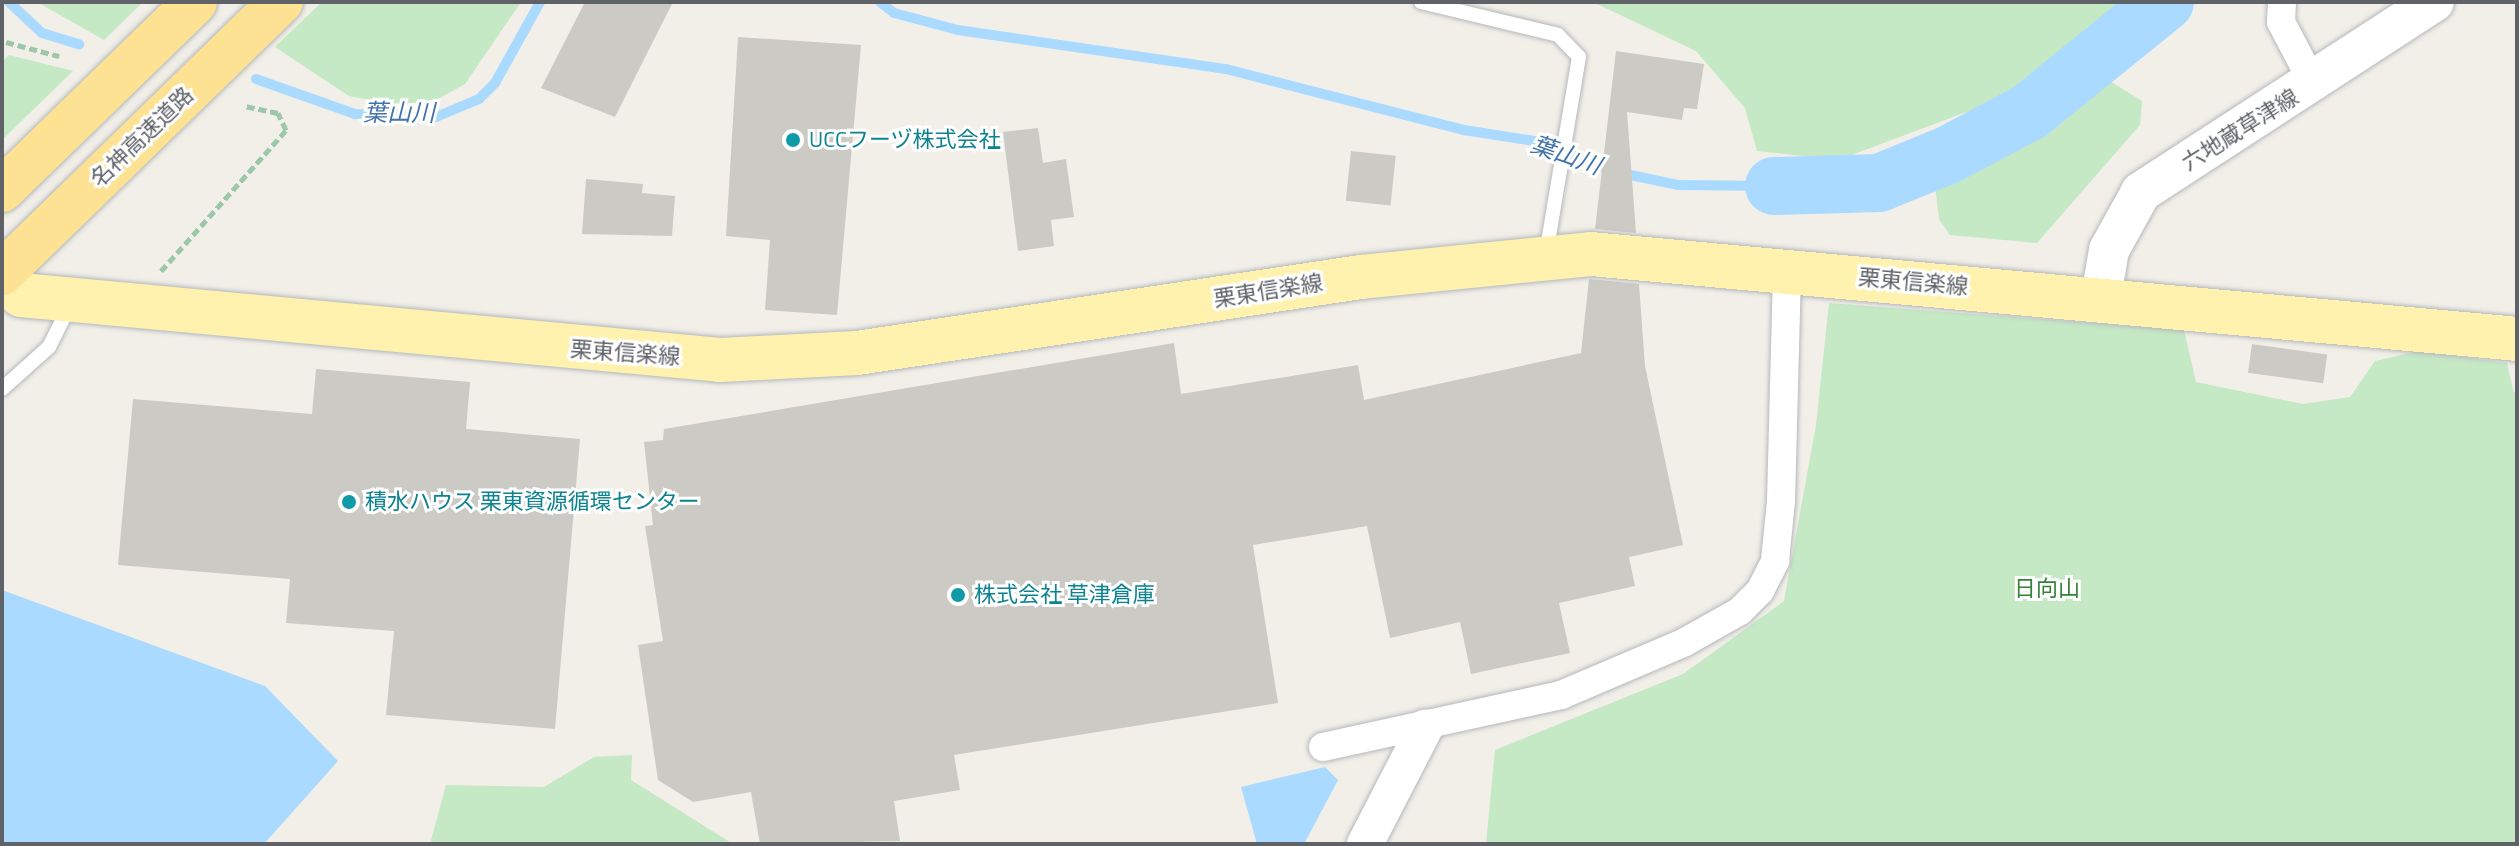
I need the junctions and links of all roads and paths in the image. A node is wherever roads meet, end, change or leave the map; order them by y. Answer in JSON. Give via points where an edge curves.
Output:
{"nodes":[{"id":1,"x":195,"y":2,"type":"edge"},
{"id":2,"x":281,"y":2,"type":"edge"},
{"id":3,"x":1421,"y":2,"type":"edge"},
{"id":4,"x":2282,"y":2,"type":"edge"},
{"id":5,"x":2434,"y":2,"type":"edge"},
{"id":6,"x":3,"y":43,"type":"edge"},
{"id":7,"x":59,"y":56,"type":"dead end"},
{"id":8,"x":2313,"y":83,"type":"junction"},
{"id":9,"x":244,"y":106,"type":"dead end"},
{"id":10,"x":2,"y":190,"type":"edge"},
{"id":11,"x":1546,"y":259,"type":"junction"},
{"id":12,"x":1787,"y":272,"type":"junction"},
{"id":13,"x":12,"y":284,"type":"edge"},
{"id":14,"x":2101,"y":297,"type":"junction"},
{"id":15,"x":71,"y":301,"type":"junction"},
{"id":16,"x":144,"y":310,"type":"junction"},
{"id":17,"x":2517,"y":339,"type":"edge"},
{"id":18,"x":2,"y":389,"type":"edge"},
{"id":19,"x":1425,"y":728,"type":"junction"},
{"id":20,"x":1323,"y":747,"type":"dead end"},
{"id":21,"x":1365,"y":844,"type":"edge"}],
"edges":[{"from":1,"to":10,"type":"highway"},
{"from":2,"to":13,"type":"highway","name":"名神高速道路"},
{"from":3,"to":11,"type":"lane","via":[[1558,35],[1579,57]]},
{"from":4,"to":8,"type":"street","via":[[2281,22]]},
{"from":5,"to":8,"type":"main road","name":"六地蔵草津線"},
{"from":6,"to":7,"type":"path"},
{"from":8,"to":14,"type":"main road","name":"六地蔵草津線","via":[[2141,192],[2109,250]]},
{"from":9,"to":16,"type":"path","via":[[278,113],[286,130],[150,283]]},
{"from":11,"to":12,"type":"main road","name":"栗東信楽線","via":[[1591,254]]},
{"from":11,"to":16,"type":"main road","name":"栗東信楽線","via":[[1361,277],[857,353],[720,360]]},
{"from":12,"to":14,"type":"main road","name":"栗東信楽線"},
{"from":12,"to":19,"type":"street","via":[[1781,501],[1775,561],[1760,591],[1740,611],[1685,642],[1561,695]]},
{"from":13,"to":15,"type":"main road","name":"栗東信楽線"},
{"from":14,"to":17,"type":"main road","name":"栗東信楽線"},
{"from":15,"to":16,"type":"main road","name":"栗東信楽線"},
{"from":15,"to":18,"type":"lane","via":[[49,347]]},
{"from":19,"to":20,"type":"street"},
{"from":19,"to":21,"type":"street"}]}
